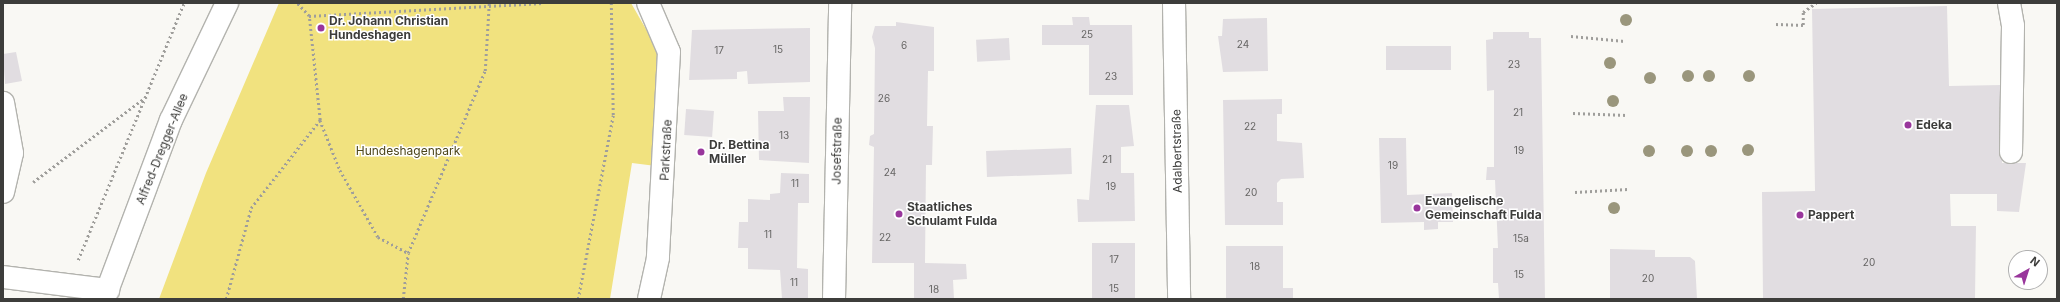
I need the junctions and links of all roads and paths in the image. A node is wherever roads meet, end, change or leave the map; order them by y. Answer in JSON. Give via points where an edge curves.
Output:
{"nodes":[{"id":1,"x":184,"y":3,"type":"edge"},
{"id":2,"x":227,"y":3,"type":"edge"},
{"id":3,"x":297,"y":3,"type":"edge"},
{"id":4,"x":489,"y":3,"type":"edge"},
{"id":5,"x":543,"y":3,"type":"edge"},
{"id":6,"x":611,"y":3,"type":"edge"},
{"id":7,"x":648,"y":3,"type":"edge"},
{"id":8,"x":840,"y":3,"type":"edge"},
{"id":9,"x":1174,"y":3,"type":"edge"},
{"id":10,"x":1816,"y":3,"type":"edge"},
{"id":11,"x":2009,"y":3,"type":"edge"},
{"id":12,"x":488,"y":8,"type":"junction"},
{"id":13,"x":309,"y":16,"type":"junction"},
{"id":14,"x":1776,"y":24,"type":"dead end"},
{"id":15,"x":1571,"y":36,"type":"dead end"},
{"id":16,"x":1625,"y":40,"type":"dead end"},
{"id":17,"x":147,"y":95,"type":"junction"},
{"id":18,"x":3,"y":103,"type":"edge"},
{"id":19,"x":1574,"y":113,"type":"dead end"},
{"id":20,"x":1627,"y":115,"type":"dead end"},
{"id":21,"x":320,"y":120,"type":"junction"},
{"id":22,"x":2012,"y":152,"type":"dead end"},
{"id":23,"x":27,"y":186,"type":"dead end"},
{"id":24,"x":1628,"y":189,"type":"dead end"},
{"id":25,"x":3,"y":192,"type":"edge"},
{"id":26,"x":1575,"y":192,"type":"dead end"},
{"id":27,"x":408,"y":252,"type":"junction"},
{"id":28,"x":3,"y":277,"type":"edge"},
{"id":29,"x":67,"y":286,"type":"junction"},
{"id":30,"x":106,"y":294,"type":"edge"},
{"id":31,"x":405,"y":298,"type":"edge"},
{"id":32,"x":226,"y":299,"type":"edge"},
{"id":33,"x":578,"y":299,"type":"edge"},
{"id":34,"x":649,"y":299,"type":"edge"},
{"id":35,"x":834,"y":299,"type":"edge"},
{"id":36,"x":1179,"y":299,"type":"edge"}],
"edges":[{"from":1,"to":17,"type":"path"},
{"from":2,"to":30,"type":"street","name":"Alfred-Dregger-Allee","via":[[171,120]]},
{"from":3,"to":13,"type":"path"},
{"from":4,"to":12,"type":"path"},
{"from":5,"to":12,"type":"path"},
{"from":6,"to":33,"type":"path","via":[[613,115]]},
{"from":7,"to":34,"type":"street","name":"Parkstraße","via":[[669,52],[658,258]]},
{"from":8,"to":35,"type":"street","name":"Josefstraße"},
{"from":9,"to":36,"type":"street","name":"Adalbertstraße"},
{"from":10,"to":14,"type":"path","via":[[1803,12],[1803,25]]},
{"from":11,"to":22,"type":"street","via":[[2013,26]]},
{"from":12,"to":13,"type":"path"},
{"from":12,"to":27,"type":"path","via":[[485,71]]},
{"from":13,"to":21,"type":"path"},
{"from":15,"to":16,"type":"path","via":[[1604,36]]},
{"from":17,"to":23,"type":"path","via":[[46,175]]},
{"from":17,"to":29,"type":"path"},
{"from":18,"to":25,"type":"street","via":[[12,153]]},
{"from":19,"to":20,"type":"path"},
{"from":21,"to":27,"type":"path","via":[[340,170],[378,237]]},
{"from":21,"to":32,"type":"path","via":[[251,208]]},
{"from":24,"to":26,"type":"path","via":[[1603,193]]},
{"from":27,"to":31,"type":"path"},
{"from":28,"to":29,"type":"street"},
{"from":29,"to":30,"type":"street"}]}
